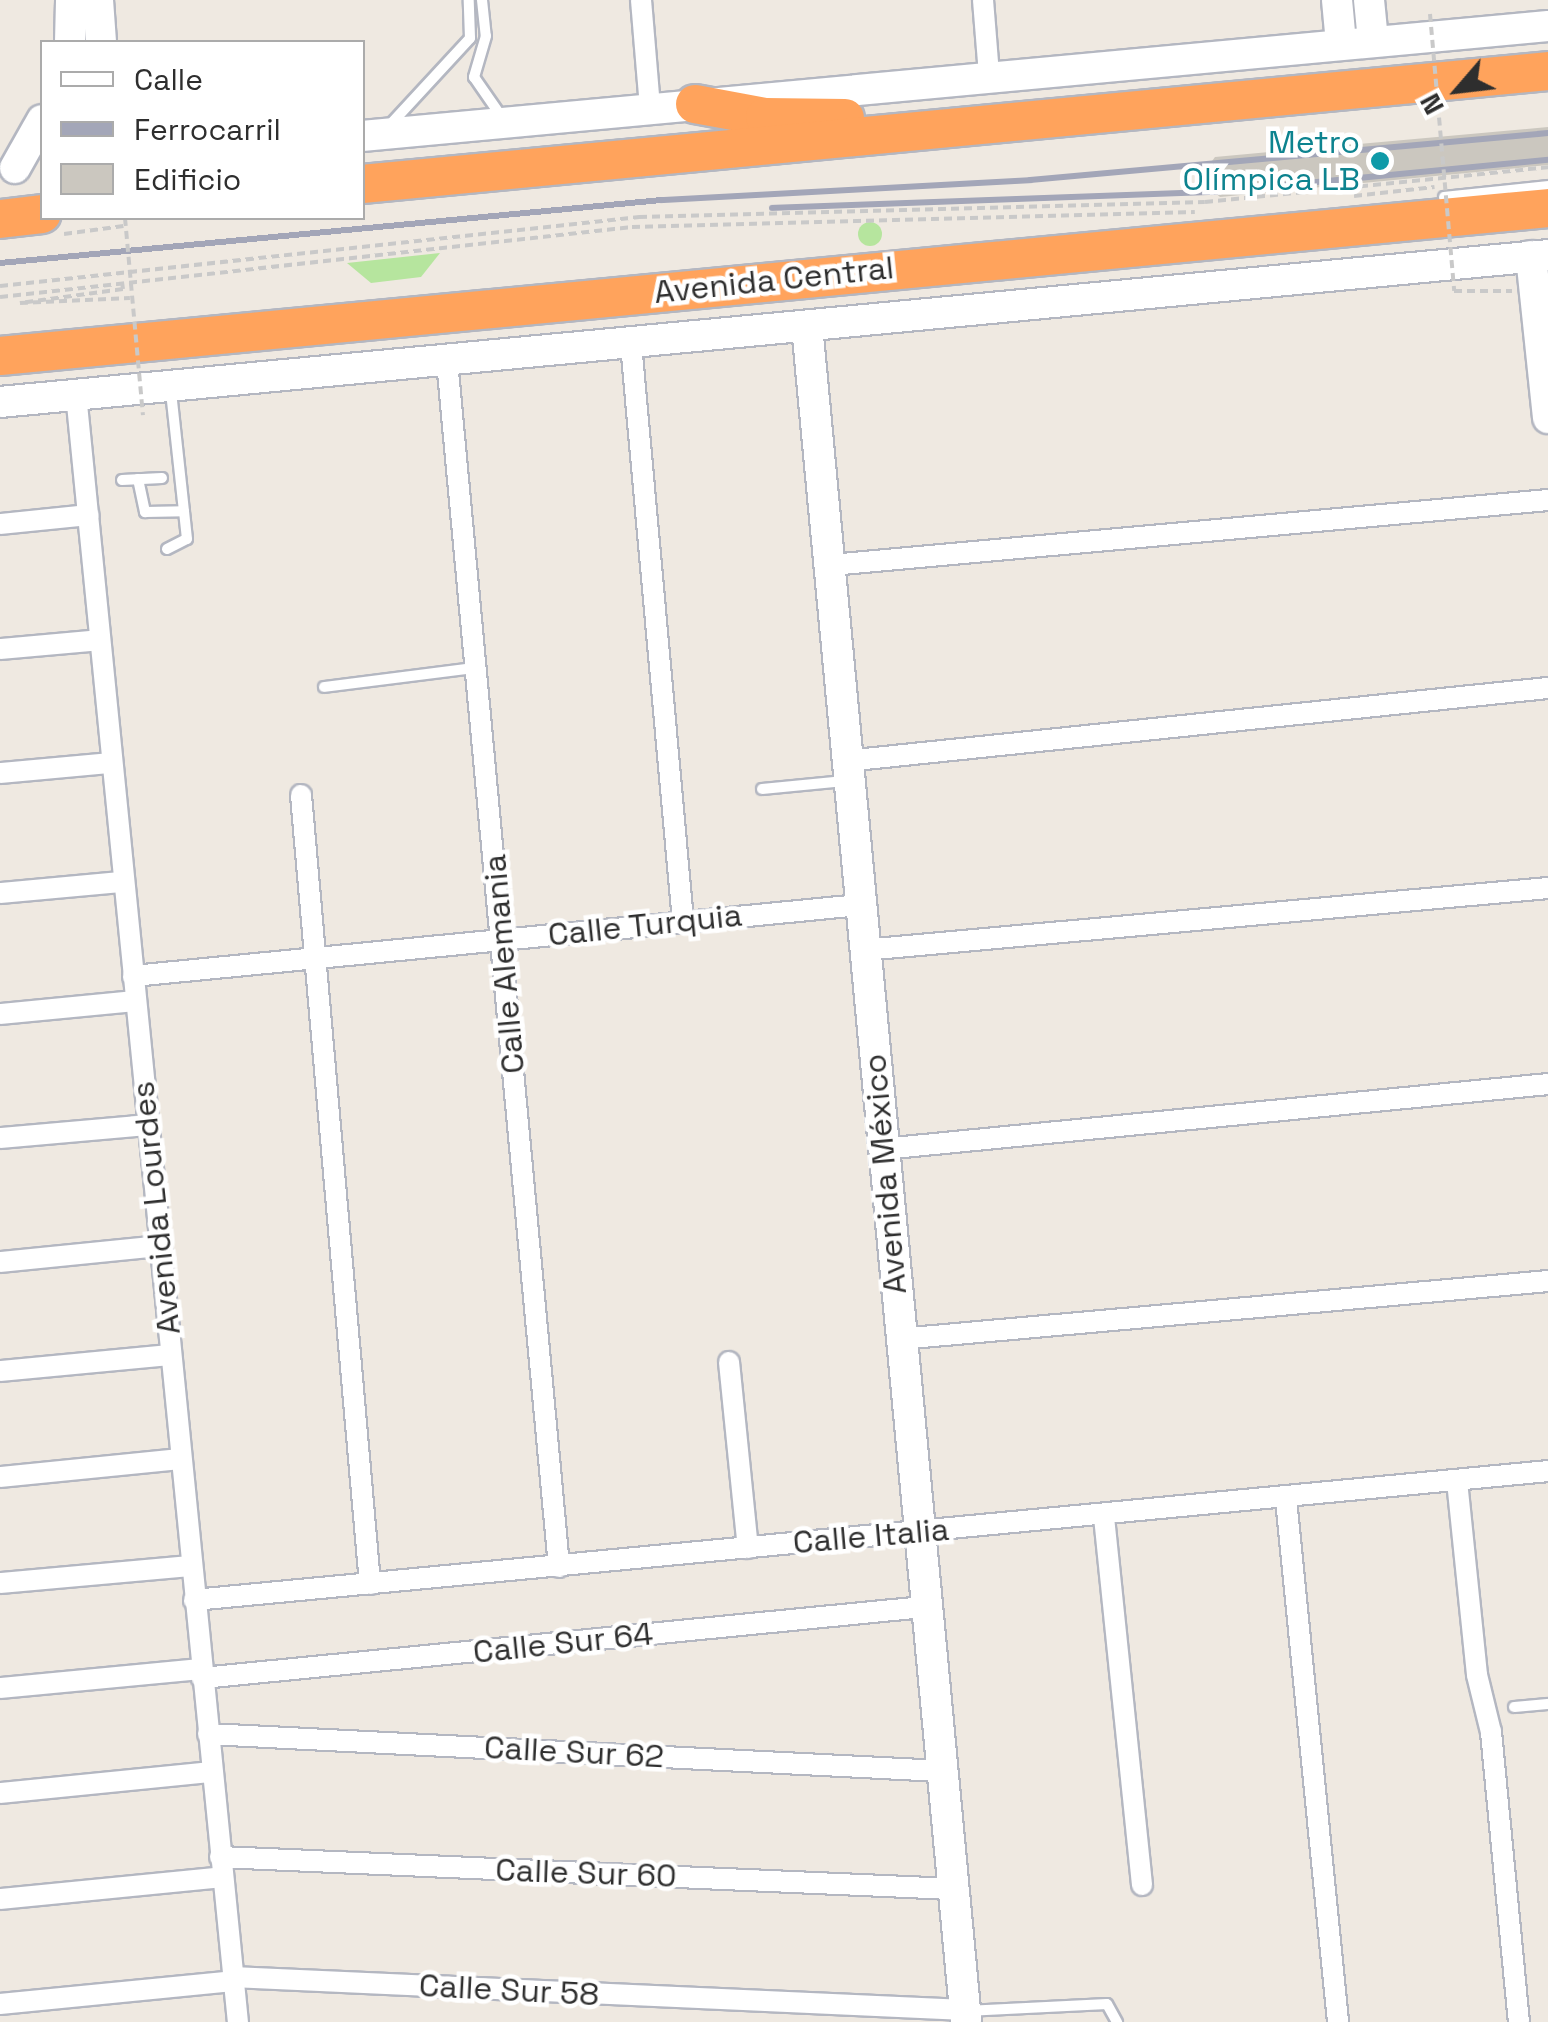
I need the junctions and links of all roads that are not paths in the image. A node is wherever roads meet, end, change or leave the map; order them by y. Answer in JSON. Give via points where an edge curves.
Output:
{"nodes":[{"id":1,"x":71,"y":0,"type":"edge"},
{"id":2,"x":98,"y":0,"type":"edge"},
{"id":3,"x":469,"y":0,"type":"edge"},
{"id":4,"x":482,"y":0,"type":"edge"},
{"id":5,"x":641,"y":0,"type":"edge"},
{"id":6,"x":983,"y":0,"type":"edge"},
{"id":7,"x":1337,"y":0,"type":"edge"},
{"id":8,"x":1369,"y":0,"type":"edge"},
{"id":9,"x":1548,"y":26,"type":"edge"},
{"id":10,"x":70,"y":40,"type":"edge"},
{"id":11,"x":101,"y":40,"type":"edge"},
{"id":12,"x":1373,"y":40,"type":"junction"},
{"id":13,"x":1340,"y":43,"type":"junction"},
{"id":14,"x":1548,"y":72,"type":"edge"},
{"id":15,"x":989,"y":76,"type":"junction"},
{"id":16,"x":695,"y":104,"type":"junction"},
{"id":17,"x":650,"y":107,"type":"junction"},
{"id":18,"x":505,"y":121,"type":"junction"},
{"id":19,"x":40,"y":124,"type":"edge"},
{"id":20,"x":952,"y":128,"type":"junction"},
{"id":21,"x":373,"y":135,"type":"edge"},
{"id":22,"x":19,"y":168,"type":"edge"},
{"id":23,"x":365,"y":184,"type":"edge"},
{"id":24,"x":1548,"y":186,"type":"edge"},
{"id":25,"x":1444,"y":196,"type":"road end"},
{"id":26,"x":1548,"y":208,"type":"edge"},
{"id":27,"x":40,"y":214,"type":"edge"},
{"id":28,"x":0,"y":218,"type":"edge"},
{"id":29,"x":1540,"y":256,"type":"edge"},
{"id":30,"x":807,"y":326,"type":"junction"},
{"id":31,"x":632,"y":344,"type":"junction"},
{"id":32,"x":4,"y":354,"type":"edge"},
{"id":33,"x":447,"y":361,"type":"junction"},
{"id":34,"x":170,"y":386,"type":"junction"},
{"id":35,"x":1547,"y":387,"type":"edge"},
{"id":36,"x":76,"y":394,"type":"junction"},
{"id":37,"x":0,"y":402,"type":"edge"},
{"id":38,"x":1548,"y":418,"type":"edge"},
{"id":39,"x":162,"y":478,"type":"dead end"},
{"id":40,"x":138,"y":479,"type":"junction"},
{"id":41,"x":122,"y":480,"type":"dead end"},
{"id":42,"x":1548,"y":500,"type":"edge"},
{"id":43,"x":184,"y":511,"type":"junction"},
{"id":44,"x":88,"y":514,"type":"junction"},
{"id":45,"x":0,"y":524,"type":"edge"},
{"id":46,"x":167,"y":549,"type":"dead end"},
{"id":47,"x":831,"y":565,"type":"junction"},
{"id":48,"x":100,"y":640,"type":"junction"},
{"id":49,"x":0,"y":649,"type":"edge"},
{"id":50,"x":475,"y":668,"type":"junction"},
{"id":51,"x":324,"y":687,"type":"dead end"},
{"id":52,"x":1548,"y":688,"type":"edge"},
{"id":53,"x":110,"y":763,"type":"junction"},
{"id":54,"x":847,"y":771,"type":"junction"},
{"id":55,"x":0,"y":773,"type":"edge"},
{"id":56,"x":762,"y":789,"type":"dead end"},
{"id":57,"x":301,"y":794,"type":"dead end"},
{"id":58,"x":122,"y":882,"type":"junction"},
{"id":59,"x":1548,"y":888,"type":"edge"},
{"id":60,"x":0,"y":893,"type":"edge"},
{"id":61,"x":860,"y":905,"type":"junction"},
{"id":62,"x":683,"y":921,"type":"junction"},
{"id":63,"x":503,"y":942,"type":"junction"},
{"id":64,"x":864,"y":950,"type":"junction"},
{"id":65,"x":317,"y":960,"type":"junction"},
{"id":66,"x":133,"y":976,"type":"junction"},
{"id":67,"x":135,"y":1001,"type":"junction"},
{"id":68,"x":0,"y":1014,"type":"edge"},
{"id":69,"x":1548,"y":1084,"type":"edge"},
{"id":70,"x":148,"y":1125,"type":"junction"},
{"id":71,"x":0,"y":1138,"type":"edge"},
{"id":72,"x":883,"y":1149,"type":"junction"},
{"id":73,"x":161,"y":1246,"type":"junction"},
{"id":74,"x":0,"y":1262,"type":"edge"},
{"id":75,"x":1548,"y":1281,"type":"edge"},
{"id":76,"x":900,"y":1339,"type":"junction"},
{"id":77,"x":170,"y":1355,"type":"junction"},
{"id":78,"x":729,"y":1362,"type":"dead end"},
{"id":79,"x":0,"y":1371,"type":"edge"},
{"id":80,"x":180,"y":1459,"type":"junction"},
{"id":81,"x":1548,"y":1471,"type":"edge"},
{"id":82,"x":0,"y":1477,"type":"edge"},
{"id":83,"x":1457,"y":1482,"type":"junction"},
{"id":84,"x":1286,"y":1499,"type":"junction"},
{"id":85,"x":1104,"y":1517,"type":"junction"},
{"id":86,"x":917,"y":1532,"type":"junction"},
{"id":87,"x":748,"y":1548,"type":"junction"},
{"id":88,"x":192,"y":1566,"type":"junction"},
{"id":89,"x":558,"y":1567,"type":"junction"},
{"id":90,"x":0,"y":1583,"type":"edge"},
{"id":91,"x":370,"y":1584,"type":"junction"},
{"id":92,"x":194,"y":1600,"type":"junction"},
{"id":93,"x":924,"y":1607,"type":"junction"},
{"id":94,"x":201,"y":1674,"type":"junction"},
{"id":95,"x":0,"y":1688,"type":"edge"},
{"id":96,"x":1548,"y":1704,"type":"edge"},
{"id":97,"x":1514,"y":1707,"type":"dead end"},
{"id":98,"x":208,"y":1734,"type":"junction"},
{"id":99,"x":940,"y":1771,"type":"junction"},
{"id":100,"x":212,"y":1772,"type":"junction"},
{"id":101,"x":0,"y":1793,"type":"edge"},
{"id":102,"x":221,"y":1867,"type":"junction"},
{"id":103,"x":1142,"y":1885,"type":"dead end"},
{"id":104,"x":952,"y":1889,"type":"junction"},
{"id":105,"x":0,"y":1899,"type":"edge"},
{"id":106,"x":233,"y":1979,"type":"junction"},
{"id":107,"x":0,"y":2004,"type":"edge"},
{"id":108,"x":965,"y":2016,"type":"edge"},
{"id":109,"x":238,"y":2022,"type":"edge"},
{"id":110,"x":1117,"y":2022,"type":"edge"},
{"id":111,"x":1338,"y":2022,"type":"edge"},
{"id":112,"x":1518,"y":2022,"type":"edge"}],
"edges":[{"from":1,"to":10,"type":"main road"},
{"from":2,"to":11,"type":"main road"},
{"from":3,"to":21,"type":"lane","via":[[470,38]]},
{"from":4,"to":18,"type":"lane","via":[[486,36],[474,77]]},
{"from":5,"to":17,"type":"street"},
{"from":6,"to":15,"type":"street"},
{"from":7,"to":13,"type":"main road"},
{"from":8,"to":12,"type":"main road"},
{"from":9,"to":12,"type":"main road"},
{"from":12,"to":13,"type":"main road"},
{"from":13,"to":15,"type":"main road"},
{"from":14,"to":20,"type":"highway"},
{"from":15,"to":16,"type":"main road"},
{"from":16,"to":17,"type":"main road"},
{"from":16,"to":20,"type":"highway","via":[[765,116]]},
{"from":17,"to":18,"type":"main road"},
{"from":18,"to":21,"type":"main road"},
{"from":19,"to":22,"type":"main road"},
{"from":20,"to":23,"type":"highway"},
{"from":24,"to":25,"type":"lane"},
{"from":26,"to":32,"type":"highway","name":"Avenida Central"},
{"from":27,"to":28,"type":"highway"},
{"from":29,"to":30,"type":"main road","name":"Avenida Central"},
{"from":29,"to":35,"type":"main road"},
{"from":30,"to":31,"type":"main road","name":"Avenida Central"},
{"from":30,"to":47,"type":"main road","name":"Avenida México"},
{"from":31,"to":33,"type":"main road","name":"Avenida Central"},
{"from":31,"to":62,"type":"street"},
{"from":33,"to":34,"type":"main road","name":"Avenida Central"},
{"from":33,"to":50,"type":"street","name":"Calle Alemania"},
{"from":34,"to":36,"type":"main road","name":"Avenida Central"},
{"from":34,"to":43,"type":"lane"},
{"from":35,"to":38,"type":"main road"},
{"from":36,"to":37,"type":"main road","name":"Avenida Central"},
{"from":36,"to":44,"type":"street","name":"Avenida Lourdes"},
{"from":39,"to":40,"type":"lane"},
{"from":40,"to":41,"type":"lane"},
{"from":40,"to":43,"type":"lane","via":[[145,512]]},
{"from":42,"to":47,"type":"street"},
{"from":43,"to":46,"type":"lane","via":[[186,542]]},
{"from":44,"to":45,"type":"street"},
{"from":44,"to":48,"type":"street","name":"Avenida Lourdes"},
{"from":47,"to":54,"type":"main road","name":"Avenida México"},
{"from":48,"to":49,"type":"street"},
{"from":48,"to":53,"type":"street","name":"Avenida Lourdes"},
{"from":50,"to":51,"type":"lane"},
{"from":50,"to":63,"type":"street","name":"Calle Alemania"},
{"from":52,"to":54,"type":"street"},
{"from":53,"to":55,"type":"street"},
{"from":53,"to":58,"type":"street","name":"Avenida Lourdes"},
{"from":54,"to":56,"type":"lane"},
{"from":54,"to":61,"type":"main road","name":"Avenida México"},
{"from":57,"to":65,"type":"street"},
{"from":58,"to":60,"type":"street"},
{"from":58,"to":66,"type":"street","name":"Avenida Lourdes"},
{"from":59,"to":64,"type":"street"},
{"from":61,"to":62,"type":"street","name":"Calle Turquia"},
{"from":61,"to":64,"type":"main road","name":"Avenida México"},
{"from":62,"to":63,"type":"street","name":"Calle Turquia"},
{"from":63,"to":65,"type":"street","name":"Calle Turquia"},
{"from":63,"to":89,"type":"street","name":"Calle Alemania"},
{"from":64,"to":72,"type":"main road","name":"Avenida México"},
{"from":65,"to":66,"type":"street","name":"Calle Turquia"},
{"from":65,"to":91,"type":"street"},
{"from":66,"to":67,"type":"street","name":"Avenida Lourdes"},
{"from":67,"to":68,"type":"street"},
{"from":67,"to":70,"type":"street","name":"Avenida Lourdes"},
{"from":69,"to":72,"type":"street"},
{"from":70,"to":71,"type":"street"},
{"from":70,"to":73,"type":"street","name":"Avenida Lourdes"},
{"from":72,"to":76,"type":"main road","name":"Avenida México"},
{"from":73,"to":74,"type":"street"},
{"from":73,"to":77,"type":"street","name":"Avenida Lourdes"},
{"from":75,"to":76,"type":"street"},
{"from":76,"to":86,"type":"main road","name":"Avenida México"},
{"from":77,"to":79,"type":"street"},
{"from":77,"to":80,"type":"street","name":"Avenida Lourdes"},
{"from":78,"to":87,"type":"street"},
{"from":80,"to":82,"type":"street"},
{"from":80,"to":88,"type":"street","name":"Avenida Lourdes"},
{"from":81,"to":83,"type":"street","name":"Calle Italia"},
{"from":83,"to":84,"type":"street","name":"Calle Italia"},
{"from":83,"to":112,"type":"street","via":[[1476,1674],[1492,1732]]},
{"from":84,"to":85,"type":"street","name":"Calle Italia"},
{"from":84,"to":111,"type":"street"},
{"from":85,"to":86,"type":"street","name":"Calle Italia"},
{"from":85,"to":103,"type":"street"},
{"from":86,"to":87,"type":"street","name":"Calle Italia"},
{"from":86,"to":93,"type":"main road","name":"Avenida México"},
{"from":87,"to":89,"type":"street","name":"Calle Italia"},
{"from":88,"to":90,"type":"street"},
{"from":88,"to":92,"type":"street","name":"Avenida Lourdes"},
{"from":89,"to":91,"type":"street","name":"Calle Italia"},
{"from":91,"to":92,"type":"street","name":"Calle Italia"},
{"from":92,"to":94,"type":"street","name":"Avenida Lourdes"},
{"from":93,"to":94,"type":"street","name":"Calle Sur 64"},
{"from":93,"to":99,"type":"main road","name":"Avenida México"},
{"from":94,"to":95,"type":"street","name":"Calle Sur 64"},
{"from":94,"to":98,"type":"street","name":"Avenida Lourdes"},
{"from":96,"to":97,"type":"lane"},
{"from":98,"to":99,"type":"street","name":"Calle Sur 62"},
{"from":98,"to":100,"type":"street","name":"Avenida Lourdes"},
{"from":99,"to":104,"type":"main road","name":"Avenida México"},
{"from":100,"to":101,"type":"street"},
{"from":100,"to":102,"type":"street","name":"Avenida Lourdes"},
{"from":102,"to":104,"type":"street","name":"Calle Sur 60"},
{"from":102,"to":105,"type":"street","name":"Calle Sur 60"},
{"from":102,"to":106,"type":"street","name":"Avenida Lourdes"},
{"from":104,"to":108,"type":"main road","name":"Avenida México"},
{"from":106,"to":107,"type":"street","name":"Calle Sur 58"},
{"from":106,"to":108,"type":"street","name":"Calle Sur 58"},
{"from":106,"to":109,"type":"street","name":"Avenida Lourdes"},
{"from":108,"to":110,"type":"lane","via":[[1107,2004]]}]}
